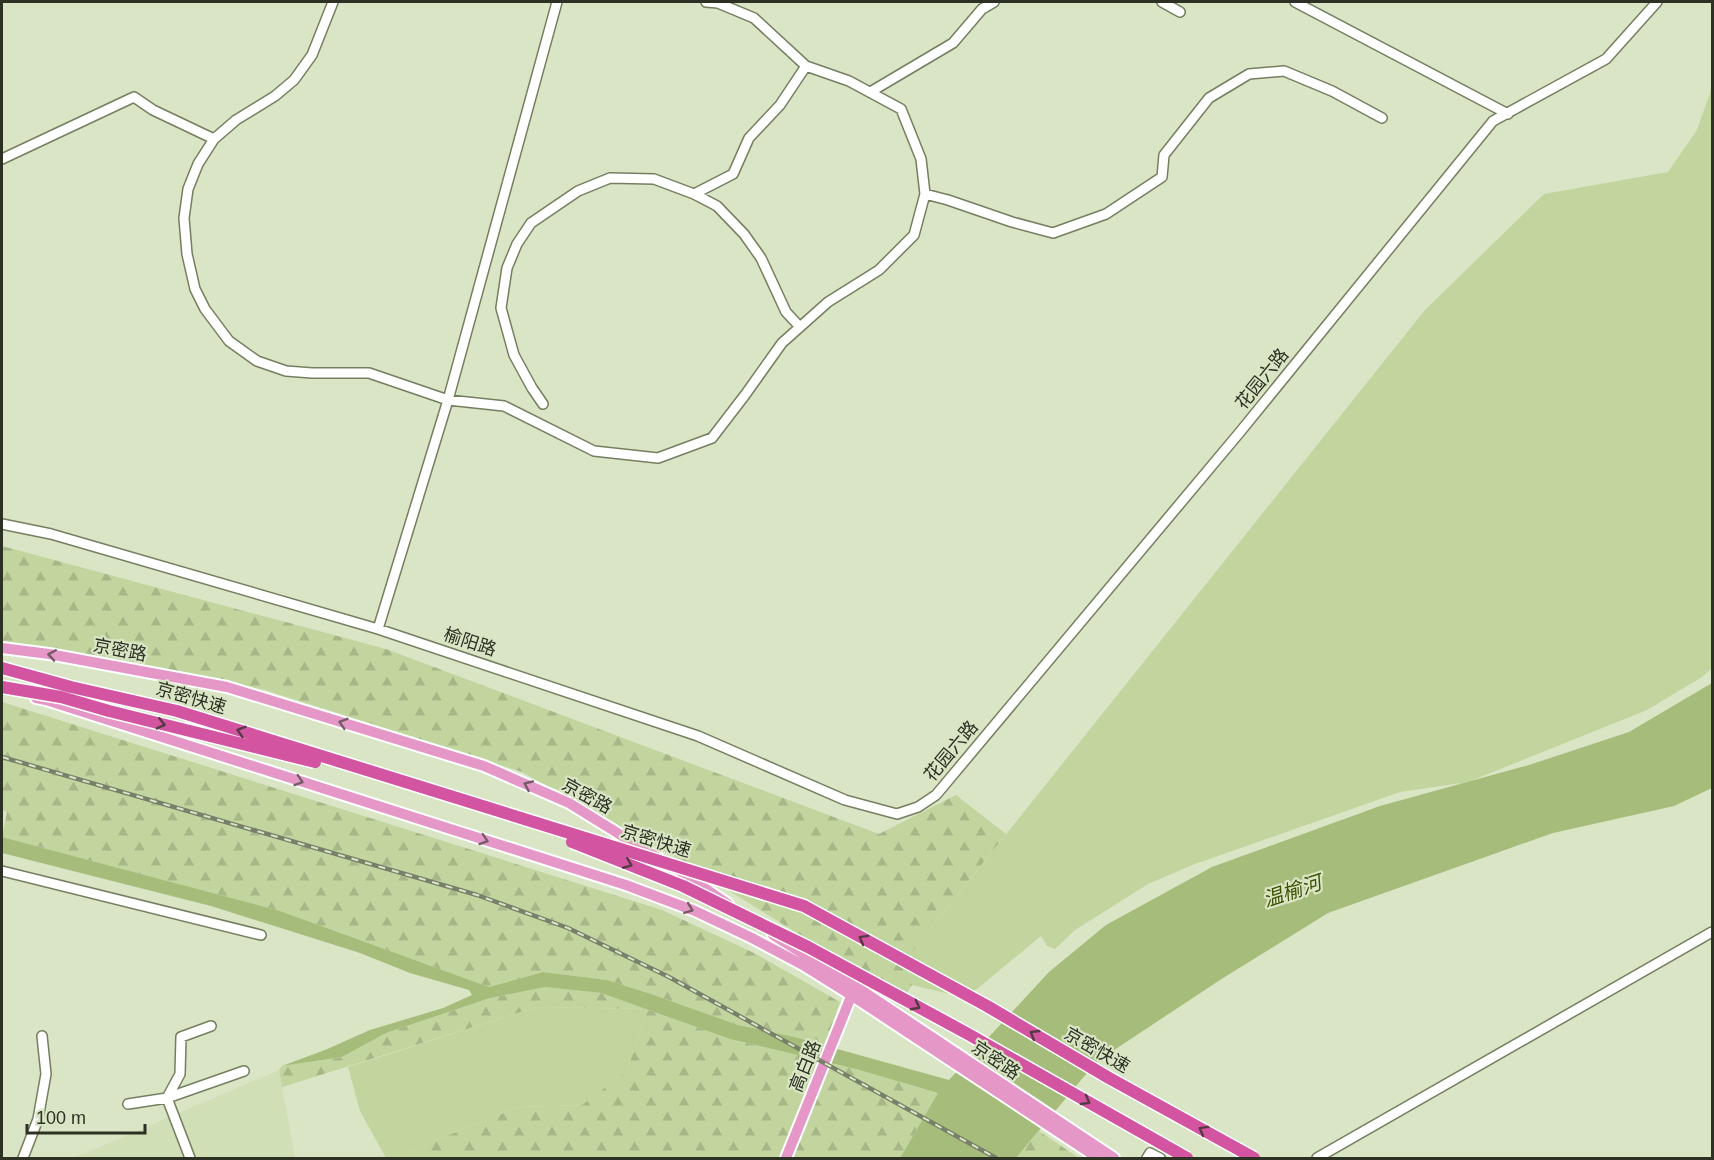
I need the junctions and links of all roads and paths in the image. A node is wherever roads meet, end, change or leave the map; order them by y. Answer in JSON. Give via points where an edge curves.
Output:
{"nodes":[{"id":1,"x":333,"y":2,"type":"edge"},
{"id":2,"x":557,"y":2,"type":"edge"},
{"id":3,"x":706,"y":2,"type":"edge"},
{"id":4,"x":994,"y":2,"type":"edge"},
{"id":5,"x":1162,"y":2,"type":"edge"},
{"id":6,"x":1295,"y":2,"type":"edge"},
{"id":7,"x":1657,"y":2,"type":"edge"},
{"id":8,"x":1180,"y":12,"type":"dead end"},
{"id":9,"x":806,"y":66,"type":"junction"},
{"id":10,"x":872,"y":91,"type":"dead end"},
{"id":11,"x":1508,"y":114,"type":"junction"},
{"id":12,"x":1382,"y":118,"type":"dead end"},
{"id":13,"x":214,"y":138,"type":"junction"},
{"id":14,"x":2,"y":159,"type":"edge"},
{"id":15,"x":694,"y":194,"type":"junction"},
{"id":16,"x":925,"y":194,"type":"junction"},
{"id":17,"x":800,"y":327,"type":"junction"},
{"id":18,"x":447,"y":400,"type":"junction"},
{"id":19,"x":543,"y":404,"type":"dead end"},
{"id":20,"x":2,"y":524,"type":"edge"},
{"id":21,"x":378,"y":629,"type":"junction"},
{"id":22,"x":2,"y":648,"type":"edge"},
{"id":23,"x":2,"y":668,"type":"edge"},
{"id":24,"x":2,"y":687,"type":"edge"},
{"id":25,"x":2,"y":692,"type":"edge"},
{"id":26,"x":918,"y":807,"type":"joint"},
{"id":27,"x":2,"y":871,"type":"edge"},
{"id":28,"x":1713,"y":932,"type":"edge"},
{"id":29,"x":261,"y":935,"type":"dead end"},
{"id":30,"x":853,"y":990,"type":"junction"},
{"id":31,"x":211,"y":1026,"type":"dead end"},
{"id":32,"x":42,"y":1036,"type":"dead end"},
{"id":33,"x":930,"y":1042,"type":"junction"},
{"id":34,"x":244,"y":1071,"type":"dead end"},
{"id":35,"x":167,"y":1098,"type":"junction"},
{"id":36,"x":128,"y":1104,"type":"dead end"},
{"id":37,"x":23,"y":1158,"type":"edge"},
{"id":38,"x":190,"y":1158,"type":"edge"},
{"id":39,"x":786,"y":1158,"type":"edge"},
{"id":40,"x":1098,"y":1158,"type":"edge"},
{"id":41,"x":1114,"y":1158,"type":"edge"},
{"id":42,"x":1147,"y":1158,"type":"edge"},
{"id":43,"x":1161,"y":1158,"type":"edge"},
{"id":44,"x":1187,"y":1158,"type":"edge"},
{"id":45,"x":1254,"y":1158,"type":"edge"},
{"id":46,"x":1317,"y":1158,"type":"edge"}],
"edges":[{"from":1,"to":13,"type":"street","via":[[312,55],[294,80]]},
{"from":2,"to":18,"type":"street"},
{"from":3,"to":9,"type":"street","via":[[753,18]]},
{"from":4,"to":10,"type":"street","via":[[982,9],[953,44]]},
{"from":5,"to":8,"type":"street"},
{"from":6,"to":11,"type":"street"},
{"from":7,"to":11,"type":"street","name":"花园六路","via":[[1606,59]]},
{"from":9,"to":15,"type":"street","via":[[780,105],[749,138],[734,174]]},
{"from":9,"to":16,"type":"street","via":[[849,81],[901,109],[921,159]]},
{"from":11,"to":26,"type":"street","name":"花园六路","via":[[1493,122],[936,795]]},
{"from":12,"to":16,"type":"street","via":[[1284,71],[1249,74],[1209,98],[1164,155],[1162,177],[1106,214],[1053,233]]},
{"from":13,"to":14,"type":"street","via":[[134,97]]},
{"from":13,"to":18,"type":"street","via":[[188,189],[184,218],[195,289],[229,341],[257,362],[286,370],[369,373]]},
{"from":15,"to":17,"type":"street","via":[[717,206],[744,234],[786,312]]},
{"from":15,"to":19,"type":"street","via":[[654,179],[610,178],[578,191],[531,223],[507,268],[501,308],[514,355]]},
{"from":16,"to":17,"type":"street","via":[[914,235],[879,270],[828,302]]},
{"from":17,"to":18,"type":"street","via":[[782,343],[712,438],[658,458],[594,450],[504,406]]},
{"from":18,"to":21,"type":"street"},
{"from":20,"to":21,"type":"street","name":"榆阳路","via":[[51,534]]},
{"from":21,"to":26,"type":"street","name":"榆阳路","via":[[698,736],[845,800],[897,814]]},
{"from":30,"to":22,"type":"main road","name":"京密路","one_way":true,"via":[[709,890],[569,803],[484,766],[227,687]]},
{"from":45,"to":23,"type":"highway","name":"京密快速","one_way":true,"bridge":true,"via":[[804,906],[177,711]]},
{"from":24,"to":44,"type":"highway","name":"京密快速","one_way":true,"bridge":true,"via":[[61,697],[416,788],[562,837],[683,886],[808,947]]},
{"from":25,"to":30,"type":"main road","name":"京密路","one_way":true,"via":[[46,700],[626,885],[695,911]]},
{"from":27,"to":29,"type":"street"},
{"from":28,"to":46,"type":"street"},
{"from":30,"to":33,"type":"main road","name":"京密路"},
{"from":30,"to":39,"type":"main road","name":"高白路"},
{"from":31,"to":35,"type":"street","via":[[181,1037],[180,1074]]},
{"from":32,"to":37,"type":"street","via":[[46,1074],[38,1119]]},
{"from":33,"to":40,"type":"main road","name":"京密路"},
{"from":33,"to":41,"type":"main road","name":"京密路"},
{"from":34,"to":35,"type":"street"},
{"from":35,"to":36,"type":"street"},
{"from":35,"to":38,"type":"street"},
{"from":42,"to":43,"type":"street","via":[[1150,1153]]}]}
